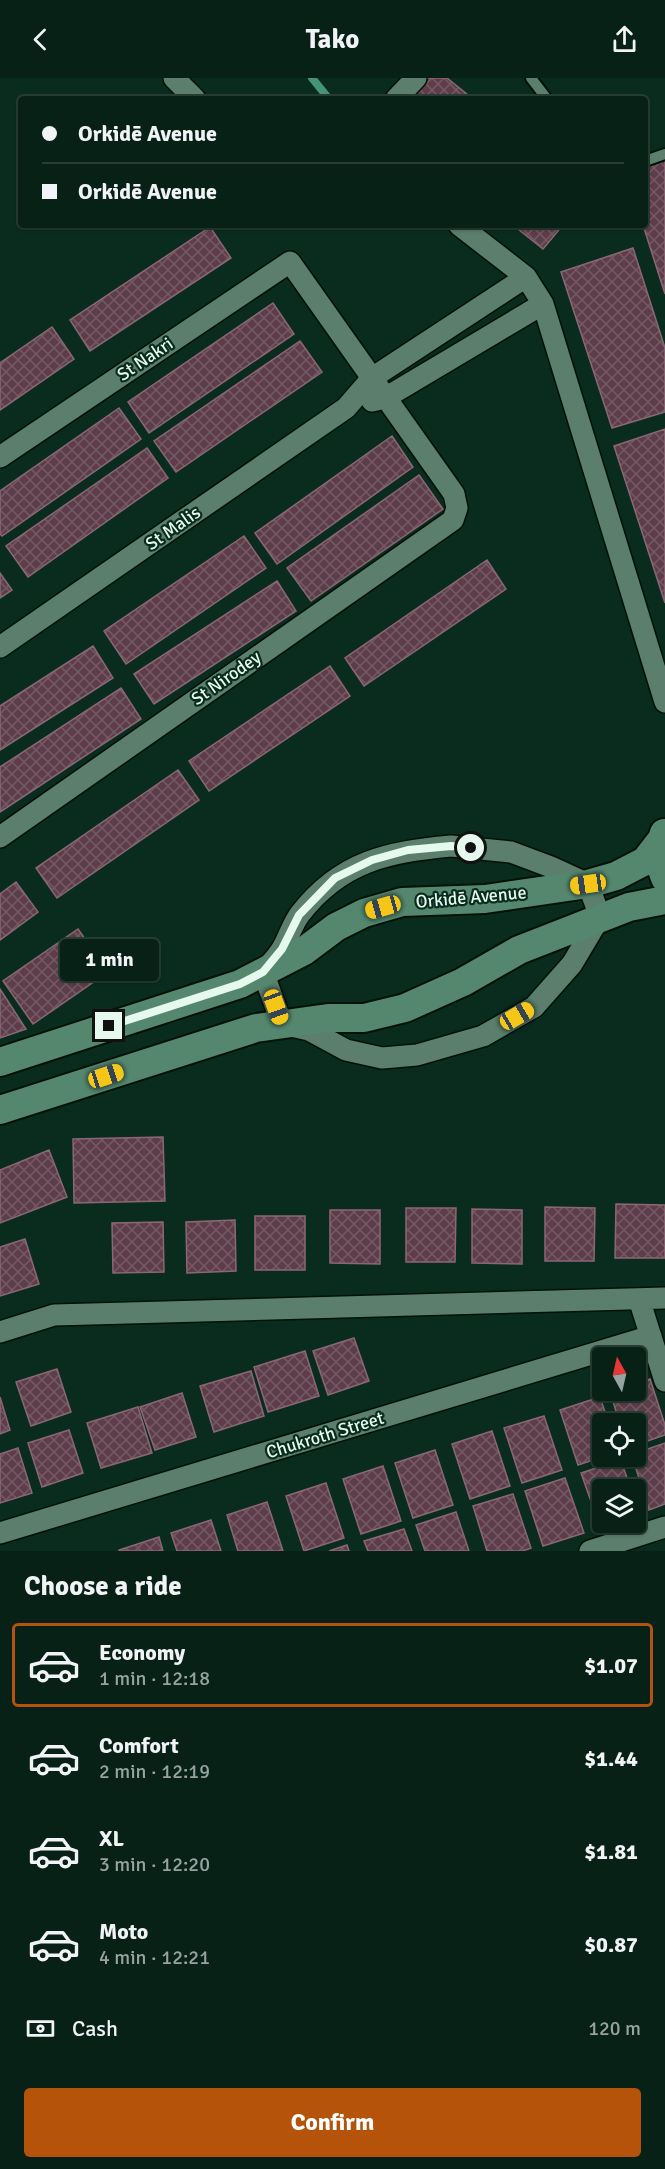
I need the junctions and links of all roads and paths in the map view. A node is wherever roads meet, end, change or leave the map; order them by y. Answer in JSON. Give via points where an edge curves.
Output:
{"nodes":[{"id":1,"x":174,"y":78,"type":"edge"},
{"id":2,"x":416,"y":78,"type":"edge"},
{"id":3,"x":531,"y":78,"type":"edge"},
{"id":4,"x":192,"y":96,"type":"edge"},
{"id":5,"x":399,"y":96,"type":"edge"},
{"id":6,"x":546,"y":96,"type":"edge"},
{"id":7,"x":665,"y":154,"type":"edge"},
{"id":8,"x":648,"y":160,"type":"edge"},
{"id":9,"x":463,"y":228,"type":"edge"},
{"id":10,"x":526,"y":277,"type":"junction"},
{"id":11,"x":543,"y":304,"type":"junction"},
{"id":12,"x":372,"y":378,"type":"junction"},
{"id":13,"x":385,"y":398,"type":"junction"},
{"id":14,"x":346,"y":408,"type":"junction"},
{"id":15,"x":0,"y":457,"type":"edge"},
{"id":16,"x":0,"y":648,"type":"edge"},
{"id":17,"x":665,"y":702,"type":"edge"},
{"id":18,"x":663,"y":835,"type":"edge"},
{"id":19,"x":0,"y":837,"type":"edge"},
{"id":20,"x":665,"y":878,"type":"edge"},
{"id":21,"x":588,"y":884,"type":"junction"},
{"id":22,"x":665,"y":900,"type":"edge"},
{"id":23,"x":600,"y":917,"type":"junction"},
{"id":24,"x":263,"y":972,"type":"junction"},
{"id":25,"x":282,"y":1024,"type":"junction"},
{"id":26,"x":0,"y":1062,"type":"edge"},
{"id":27,"x":0,"y":1110,"type":"edge"},
{"id":28,"x":665,"y":1298,"type":"edge"},
{"id":29,"x":639,"y":1299,"type":"junction"},
{"id":30,"x":0,"y":1332,"type":"edge"},
{"id":31,"x":651,"y":1336,"type":"junction"},
{"id":32,"x":665,"y":1381,"type":"edge"},
{"id":33,"x":665,"y":1527,"type":"edge"},
{"id":34,"x":0,"y":1533,"type":"edge"},
{"id":35,"x":590,"y":1551,"type":"edge"}],
"edges":[{"from":1,"to":4,"type":"street"},
{"from":2,"to":5,"type":"street"},
{"from":3,"to":6,"type":"lane"},
{"from":7,"to":8,"type":"lane"},
{"from":9,"to":10,"type":"street"},
{"from":10,"to":11,"type":"street"},
{"from":10,"to":12,"type":"street"},
{"from":11,"to":13,"type":"street"},
{"from":11,"to":17,"type":"street"},
{"from":12,"to":13,"type":"street"},
{"from":12,"to":14,"type":"street"},
{"from":12,"to":15,"type":"street","name":"St Nakri","via":[[290,261]]},
{"from":13,"to":14,"type":"street"},
{"from":13,"to":19,"type":"street","name":"St Nirodey","via":[[454,494],[457,508],[453,520]]},
{"from":14,"to":16,"type":"street","name":"St Malis"},
{"from":18,"to":20,"type":"street","via":[[659,854]]},
{"from":18,"to":21,"type":"street","name":"Orkidē Avenue","via":[[645,861],[616,876]]},
{"from":21,"to":23,"type":"street"},
{"from":21,"to":24,"type":"street","name":"Orkidē Avenue","via":[[485,899],[402,902],[364,913],[336,927],[304,951]]},
{"from":21,"to":24,"type":"street","name":"Orkidē Avenue","via":[[511,852],[451,846],[381,857],[335,878],[299,915],[282,949]]},
{"from":22,"to":23,"type":"street"},
{"from":23,"to":25,"type":"street","via":[[519,950],[463,982],[405,1008],[364,1018]]},
{"from":23,"to":25,"type":"street","via":[[572,964],[534,1007],[483,1036],[417,1055],[382,1058],[346,1050],[309,1030]]},
{"from":24,"to":25,"type":"street"},
{"from":24,"to":26,"type":"street","name":"Orkidē Avenue","via":[[240,984]]},
{"from":25,"to":27,"type":"street","via":[[256,1028]]},
{"from":28,"to":29,"type":"street"},
{"from":29,"to":30,"type":"street","via":[[54,1315]]},
{"from":29,"to":31,"type":"street"},
{"from":31,"to":32,"type":"street"},
{"from":31,"to":34,"type":"street","name":"Chukroth Street"},
{"from":33,"to":35,"type":"street"}]}
